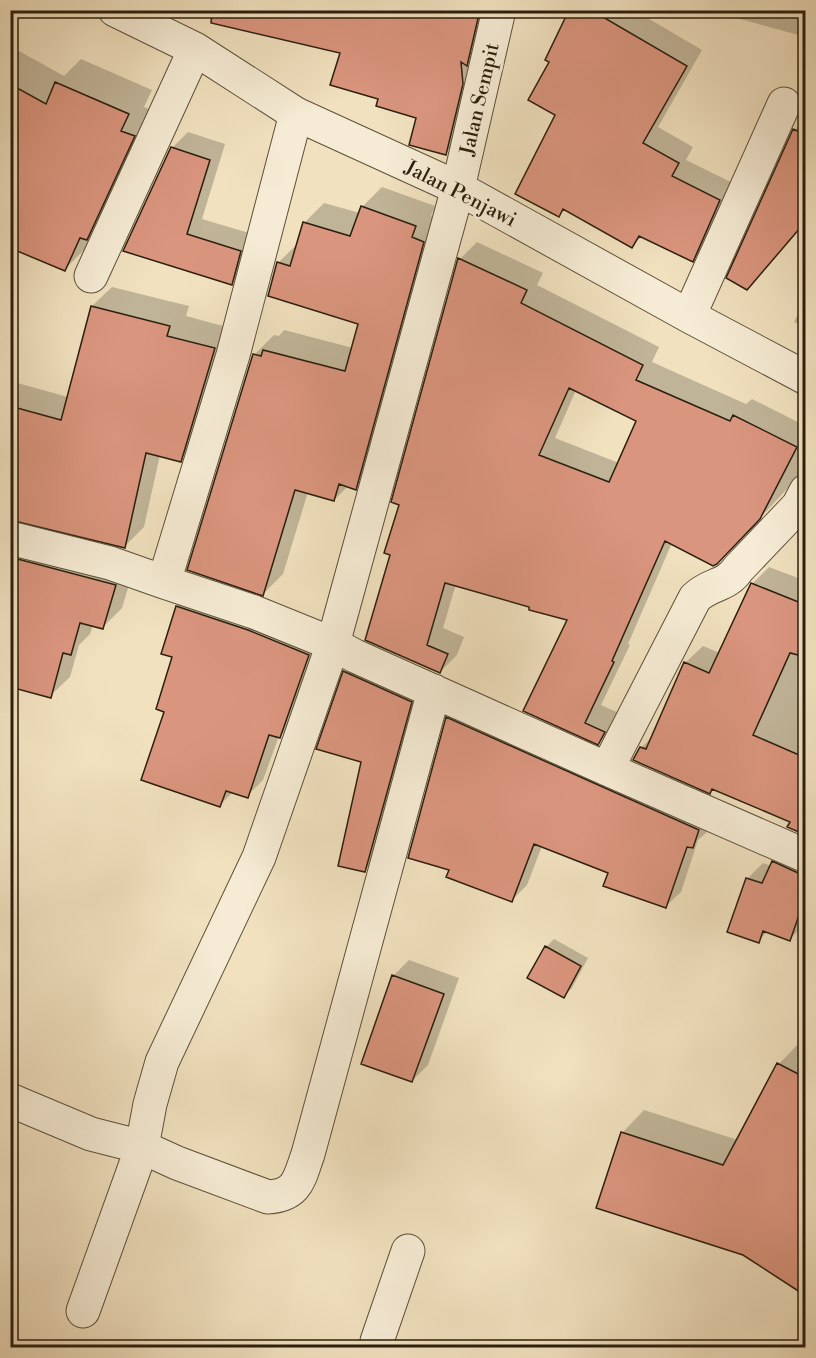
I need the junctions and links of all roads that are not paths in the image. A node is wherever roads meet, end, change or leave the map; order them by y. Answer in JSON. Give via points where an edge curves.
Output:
{"nodes":[{"id":1,"x":115,"y":10,"type":"edge"},
{"id":2,"x":500,"y":10,"type":"edge"},
{"id":3,"x":195,"y":49,"type":"junction"},
{"id":4,"x":784,"y":104,"type":"dead end"},
{"id":5,"x":296,"y":114,"type":"junction"},
{"id":6,"x":458,"y":188,"type":"junction"},
{"id":7,"x":91,"y":276,"type":"dead end"},
{"id":8,"x":689,"y":316,"type":"junction"},
{"id":9,"x":806,"y":378,"type":"edge"},
{"id":10,"x":806,"y":491,"type":"edge"},
{"id":11,"x":10,"y":538,"type":"edge"},
{"id":12,"x":164,"y":582,"type":"junction"},
{"id":13,"x":333,"y":644,"type":"junction"},
{"id":14,"x":434,"y":691,"type":"junction"},
{"id":15,"x":608,"y":769,"type":"junction"},
{"id":16,"x":806,"y":856,"type":"edge"},
{"id":17,"x":10,"y":1100,"type":"edge"},
{"id":18,"x":142,"y":1147,"type":"junction"},
{"id":19,"x":408,"y":1251,"type":"dead end"},
{"id":20,"x":83,"y":1311,"type":"dead end"},
{"id":21,"x":377,"y":1347,"type":"edge"}],
"edges":[{"from":1,"to":3,"type":"street","name":"Jalan Penjawi"},
{"from":2,"to":6,"type":"street","name":"Jalan Sempit"},
{"from":3,"to":5,"type":"street","name":"Jalan Penjawi"},
{"from":3,"to":7,"type":"street"},
{"from":4,"to":8,"type":"street"},
{"from":5,"to":6,"type":"street","name":"Jalan Penjawi"},
{"from":5,"to":12,"type":"street","via":[[233,354]]},
{"from":6,"to":8,"type":"street","name":"Jalan Penjawi"},
{"from":6,"to":13,"type":"street","name":"Jalan Sempit"},
{"from":8,"to":9,"type":"street","name":"Jalan Penjawi"},
{"from":10,"to":15,"type":"street","via":[[798,506],[733,577],[695,598]]},
{"from":11,"to":12,"type":"street","via":[[110,563]]},
{"from":12,"to":13,"type":"street"},
{"from":13,"to":14,"type":"street"},
{"from":13,"to":18,"type":"street","name":"Jalan Sempit","via":[[259,858],[162,1062]]},
{"from":14,"to":15,"type":"street"},
{"from":14,"to":18,"type":"street","via":[[308,1154],[294,1189],[268,1197]]},
{"from":15,"to":16,"type":"street"},
{"from":17,"to":18,"type":"street","via":[[91,1134]]},
{"from":18,"to":20,"type":"street","name":"Jalan Sempit"},
{"from":19,"to":21,"type":"street"}]}
